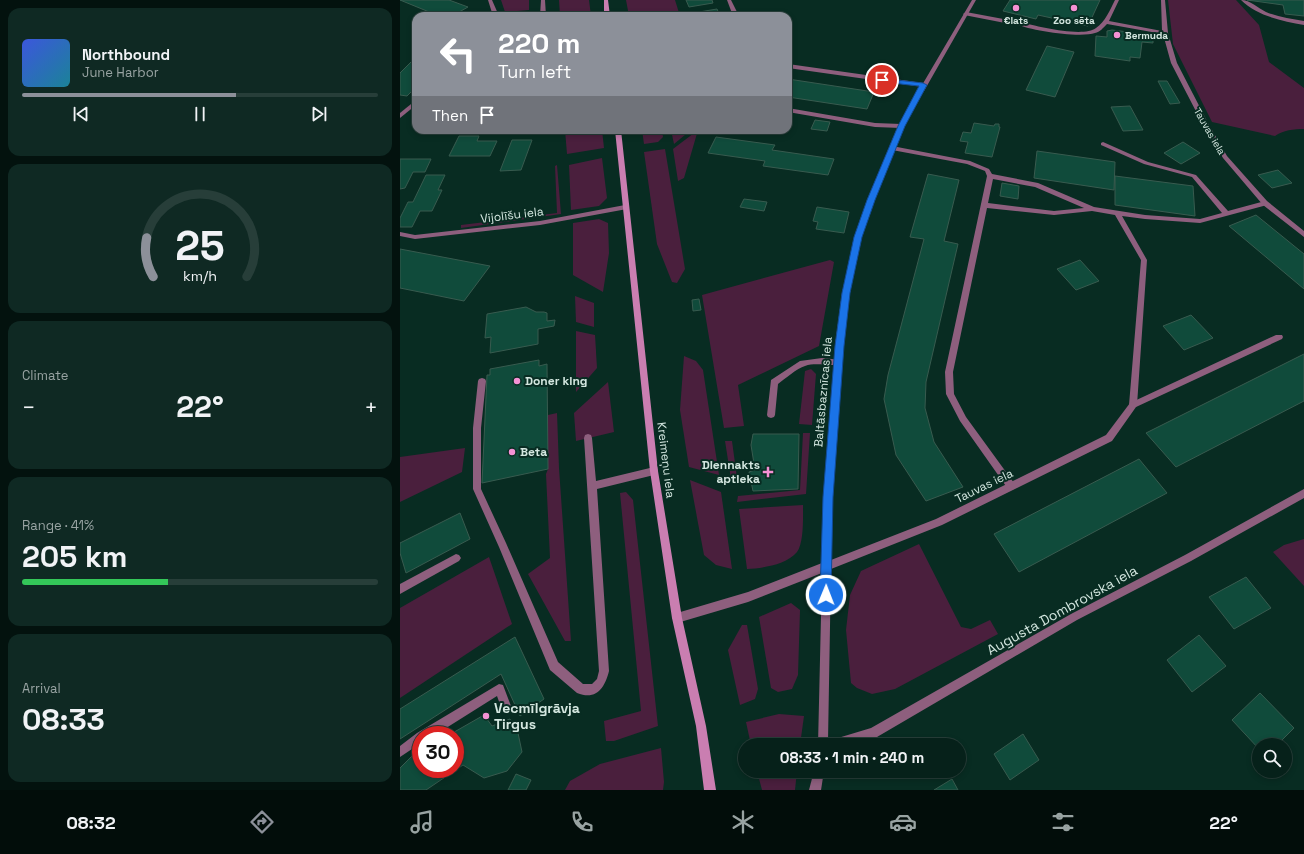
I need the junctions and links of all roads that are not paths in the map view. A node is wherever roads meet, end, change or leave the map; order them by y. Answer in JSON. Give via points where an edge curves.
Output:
{"nodes":[{"id":1,"x":490,"y":0,"type":"edge"},
{"id":2,"x":543,"y":0,"type":"edge"},
{"id":3,"x":606,"y":0,"type":"edge"},
{"id":4,"x":729,"y":0,"type":"edge"},
{"id":5,"x":974,"y":0,"type":"edge"},
{"id":6,"x":1117,"y":0,"type":"edge"},
{"id":7,"x":1163,"y":0,"type":"edge"},
{"id":8,"x":1242,"y":0,"type":"edge"},
{"id":9,"x":494,"y":12,"type":"edge"},
{"id":10,"x":543,"y":12,"type":"edge"},
{"id":11,"x":607,"y":12,"type":"edge"},
{"id":12,"x":734,"y":12,"type":"edge"},
{"id":13,"x":966,"y":14,"type":"junction"},
{"id":14,"x":1106,"y":22,"type":"junction"},
{"id":15,"x":1304,"y":23,"type":"edge"},
{"id":16,"x":1165,"y":33,"type":"junction"},
{"id":17,"x":792,"y":67,"type":"edge"},
{"id":18,"x":923,"y":85,"type":"junction"},
{"id":19,"x":412,"y":106,"type":"edge"},
{"id":20,"x":792,"y":111,"type":"edge"},
{"id":21,"x":400,"y":116,"type":"edge"},
{"id":22,"x":901,"y":126,"type":"junction"},
{"id":23,"x":618,"y":134,"type":"edge"},
{"id":24,"x":1102,"y":144,"type":"dead end"},
{"id":25,"x":892,"y":148,"type":"junction"},
{"id":26,"x":990,"y":176,"type":"junction"},
{"id":27,"x":1265,"y":203,"type":"junction"},
{"id":28,"x":984,"y":205,"type":"junction"},
{"id":29,"x":625,"y":207,"type":"junction"},
{"id":30,"x":1093,"y":209,"type":"junction"},
{"id":31,"x":1117,"y":212,"type":"junction"},
{"id":32,"x":1226,"y":213,"type":"junction"},
{"id":33,"x":400,"y":234,"type":"edge"},
{"id":34,"x":1304,"y":234,"type":"edge"},
{"id":35,"x":1279,"y":337,"type":"dead end"},
{"id":36,"x":838,"y":362,"type":"junction"},
{"id":37,"x":482,"y":381,"type":"dead end"},
{"id":38,"x":1133,"y":405,"type":"junction"},
{"id":39,"x":770,"y":415,"type":"dead end"},
{"id":40,"x":588,"y":438,"type":"dead end"},
{"id":41,"x":654,"y":471,"type":"junction"},
{"id":42,"x":592,"y":486,"type":"junction"},
{"id":43,"x":1011,"y":486,"type":"junction"},
{"id":44,"x":1304,"y":493,"type":"edge"},
{"id":45,"x":456,"y":558,"type":"dead end"},
{"id":46,"x":826,"y":567,"type":"junction"},
{"id":47,"x":400,"y":589,"type":"edge"},
{"id":48,"x":677,"y":618,"type":"junction"},
{"id":49,"x":506,"y":706,"type":"dead end"},
{"id":50,"x":439,"y":726,"type":"edge"},
{"id":51,"x":823,"y":738,"type":"edge"},
{"id":52,"x":856,"y":738,"type":"edge"},
{"id":53,"x":412,"y":743,"type":"edge"},
{"id":54,"x":400,"y":752,"type":"edge"},
{"id":55,"x":818,"y":778,"type":"edge"},
{"id":56,"x":710,"y":790,"type":"edge"},
{"id":57,"x":815,"y":790,"type":"edge"}],
"edges":[{"from":1,"to":9,"type":"street"},
{"from":2,"to":10,"type":"street"},
{"from":3,"to":11,"type":"main road"},
{"from":4,"to":12,"type":"street"},
{"from":5,"to":13,"type":"street","name":"Baltāsbaznīcas iela"},
{"from":6,"to":14,"type":"street"},
{"from":7,"to":16,"type":"street","name":"Tauvas iela"},
{"from":8,"to":15,"type":"street","via":[[1280,18]]},
{"from":13,"to":14,"type":"street","via":[[1072,34],[1093,33]]},
{"from":13,"to":18,"type":"street","name":"Baltāsbaznīcas iela"},
{"from":14,"to":16,"type":"street"},
{"from":16,"to":27,"type":"street","name":"Tauvas iela","via":[[1174,63],[1205,123],[1225,157]]},
{"from":17,"to":18,"type":"street"},
{"from":18,"to":22,"type":"street","name":"Baltāsbaznīcas iela"},
{"from":19,"to":21,"type":"street"},
{"from":20,"to":22,"type":"street","via":[[874,125]]},
{"from":22,"to":25,"type":"street","name":"Baltāsbaznīcas iela"},
{"from":23,"to":29,"type":"main road","name":"Kreimeņu iela"},
{"from":24,"to":32,"type":"street","via":[[1146,163],[1194,176]]},
{"from":25,"to":26,"type":"street","via":[[968,162],[987,170]]},
{"from":25,"to":36,"type":"street","name":"Baltāsbaznīcas iela","via":[[871,200],[854,254],[846,293]]},
{"from":26,"to":28,"type":"street"},
{"from":26,"to":30,"type":"street","via":[[1036,185]]},
{"from":27,"to":32,"type":"street"},
{"from":27,"to":34,"type":"street","name":"Tauvas iela"},
{"from":28,"to":30,"type":"street","via":[[1054,213]]},
{"from":28,"to":43,"type":"street","via":[[949,372],[950,394],[963,419]]},
{"from":29,"to":33,"type":"street","name":"Vijolīšu iela","via":[[540,225],[415,236]]},
{"from":29,"to":41,"type":"main road","name":"Kreimeņu iela"},
{"from":30,"to":31,"type":"street"},
{"from":31,"to":32,"type":"street","via":[[1200,221]]},
{"from":31,"to":38,"type":"street","via":[[1144,260]]},
{"from":35,"to":38,"type":"street","name":"Tauvas iela"},
{"from":36,"to":39,"type":"street","via":[[803,363],[774,382]]},
{"from":36,"to":46,"type":"street","name":"Baltāsbaznīcas iela","via":[[828,492]]},
{"from":37,"to":42,"type":"street","via":[[477,428],[477,489],[554,666],[581,689],[594,689],[601,682],[604,671]]},
{"from":38,"to":43,"type":"street","name":"Tauvas iela","via":[[1109,438]]},
{"from":40,"to":42,"type":"street"},
{"from":41,"to":42,"type":"street"},
{"from":41,"to":48,"type":"main road","name":"Kreimeņu iela"},
{"from":43,"to":46,"type":"street","name":"Tauvas iela","via":[[939,522]]},
{"from":44,"to":52,"type":"street","name":"Augusta Dombrovska iela","via":[[1188,558],[1074,617],[873,733]]},
{"from":45,"to":47,"type":"street"},
{"from":46,"to":48,"type":"street","name":"Tauvas iela","via":[[748,598]]},
{"from":46,"to":51,"type":"street","name":"Baltāsbaznīcas iela"},
{"from":48,"to":56,"type":"main road","name":"Kreimeņu iela","via":[[701,726]]},
{"from":49,"to":50,"type":"street","via":[[499,689]]},
{"from":53,"to":54,"type":"street"},
{"from":55,"to":57,"type":"street"}]}
